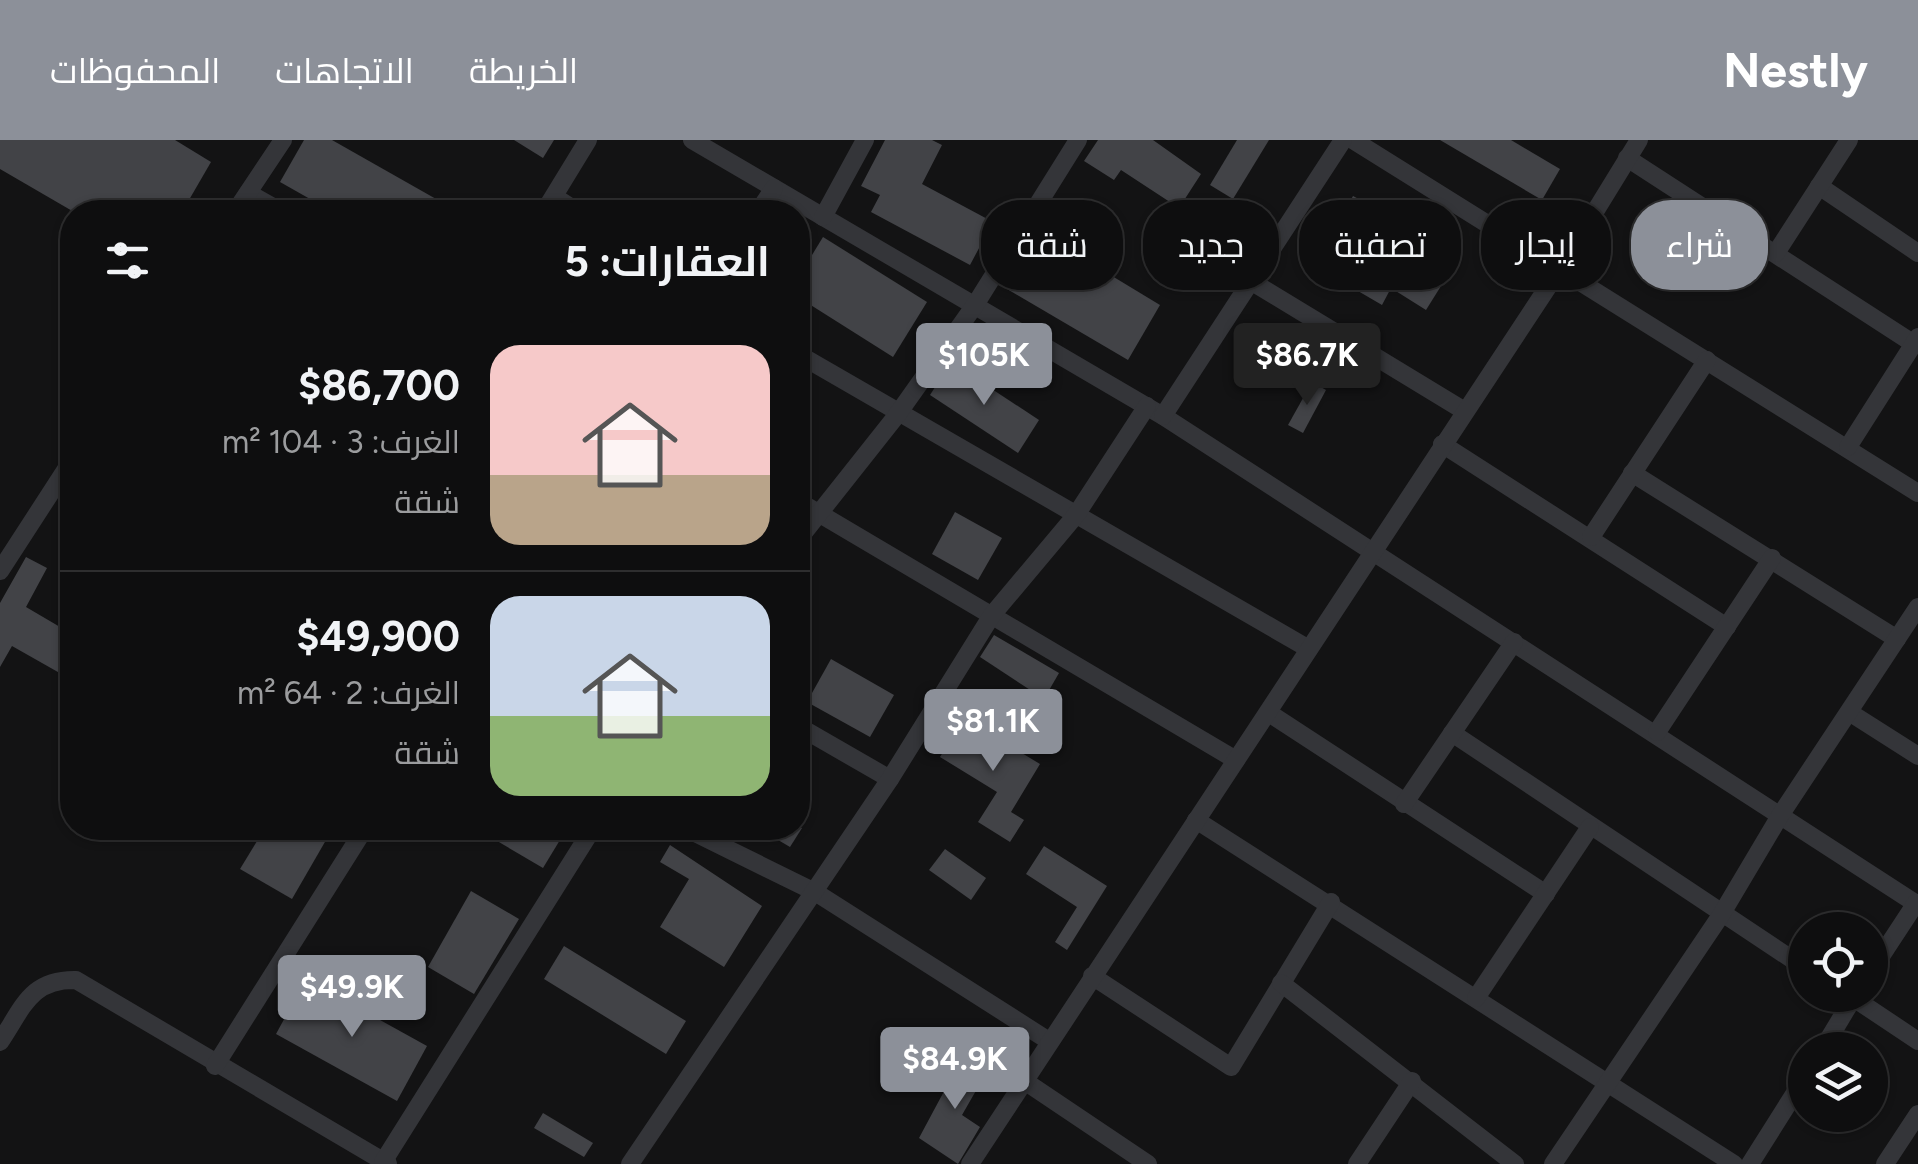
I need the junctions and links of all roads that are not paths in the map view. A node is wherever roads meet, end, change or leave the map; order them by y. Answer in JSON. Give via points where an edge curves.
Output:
{"nodes":[{"id":1,"x":282,"y":140,"type":"edge"},
{"id":2,"x":588,"y":140,"type":"edge"},
{"id":3,"x":692,"y":140,"type":"edge"},
{"id":4,"x":865,"y":140,"type":"edge"},
{"id":5,"x":1078,"y":140,"type":"edge"},
{"id":6,"x":1343,"y":140,"type":"edge"},
{"id":7,"x":1353,"y":140,"type":"edge"},
{"id":8,"x":1639,"y":140,"type":"edge"},
{"id":9,"x":1848,"y":140,"type":"edge"},
{"id":10,"x":1627,"y":158,"type":"junction"},
{"id":11,"x":1819,"y":186,"type":"junction"},
{"id":12,"x":774,"y":188,"type":"junction"},
{"id":13,"x":248,"y":193,"type":"junction"},
{"id":14,"x":243,"y":200,"type":"edge"},
{"id":15,"x":261,"y":200,"type":"edge"},
{"id":16,"x":553,"y":200,"type":"edge"},
{"id":17,"x":766,"y":200,"type":"edge"},
{"id":18,"x":795,"y":200,"type":"edge"},
{"id":19,"x":1601,"y":200,"type":"edge"},
{"id":20,"x":810,"y":209,"type":"edge"},
{"id":21,"x":823,"y":216,"type":"junction"},
{"id":22,"x":1481,"y":218,"type":"edge"},
{"id":23,"x":1279,"y":235,"type":"edge"},
{"id":24,"x":1776,"y":253,"type":"junction"},
{"id":25,"x":1918,"y":253,"type":"edge"},
{"id":26,"x":1243,"y":290,"type":"edge"},
{"id":27,"x":1265,"y":290,"type":"edge"},
{"id":28,"x":1544,"y":290,"type":"edge"},
{"id":29,"x":1598,"y":290,"type":"edge"},
{"id":30,"x":975,"y":306,"type":"junction"},
{"id":31,"x":1916,"y":340,"type":"edge"},
{"id":32,"x":1707,"y":360,"type":"junction"},
{"id":33,"x":810,"y":361,"type":"edge"},
{"id":34,"x":1146,"y":406,"type":"junction"},
{"id":35,"x":1462,"y":410,"type":"junction"},
{"id":36,"x":897,"y":415,"type":"junction"},
{"id":37,"x":1164,"y":416,"type":"junction"},
{"id":38,"x":1442,"y":444,"type":"junction"},
{"id":39,"x":1848,"y":447,"type":"junction"},
{"id":40,"x":1632,"y":473,"type":"junction"},
{"id":41,"x":60,"y":478,"type":"edge"},
{"id":42,"x":1918,"y":493,"type":"edge"},
{"id":43,"x":810,"y":508,"type":"edge"},
{"id":44,"x":817,"y":512,"type":"junction"},
{"id":45,"x":1076,"y":515,"type":"junction"},
{"id":46,"x":810,"y":522,"type":"edge"},
{"id":47,"x":1590,"y":537,"type":"junction"},
{"id":48,"x":1375,"y":551,"type":"junction"},
{"id":49,"x":1772,"y":558,"type":"junction"},
{"id":50,"x":0,"y":571,"type":"edge"},
{"id":51,"x":1918,"y":607,"type":"edge"},
{"id":52,"x":992,"y":614,"type":"junction"},
{"id":53,"x":1728,"y":626,"type":"junction"},
{"id":54,"x":1897,"y":639,"type":"junction"},
{"id":55,"x":1514,"y":642,"type":"junction"},
{"id":56,"x":1309,"y":649,"type":"junction"},
{"id":57,"x":1269,"y":712,"type":"junction"},
{"id":58,"x":1848,"y":712,"type":"junction"},
{"id":59,"x":1657,"y":732,"type":"junction"},
{"id":60,"x":810,"y":733,"type":"edge"},
{"id":61,"x":1452,"y":733,"type":"junction"},
{"id":62,"x":1918,"y":756,"type":"edge"},
{"id":63,"x":1236,"y":760,"type":"junction"},
{"id":64,"x":890,"y":780,"type":"junction"},
{"id":65,"x":1404,"y":804,"type":"junction"},
{"id":66,"x":1781,"y":814,"type":"junction"},
{"id":67,"x":1196,"y":820,"type":"junction"},
{"id":68,"x":1590,"y":828,"type":"junction"},
{"id":69,"x":357,"y":840,"type":"edge"},
{"id":70,"x":586,"y":840,"type":"edge"},
{"id":71,"x":709,"y":840,"type":"edge"},
{"id":72,"x":814,"y":892,"type":"junction"},
{"id":73,"x":1546,"y":894,"type":"junction"},
{"id":74,"x":1331,"y":902,"type":"junction"},
{"id":75,"x":1917,"y":904,"type":"edge"},
{"id":76,"x":1720,"y":915,"type":"junction"},
{"id":77,"x":1888,"y":947,"type":"edge"},
{"id":78,"x":1788,"y":957,"type":"edge"},
{"id":79,"x":1092,"y":976,"type":"junction"},
{"id":80,"x":1281,"y":984,"type":"junction"},
{"id":81,"x":1476,"y":998,"type":"junction"},
{"id":82,"x":1876,"y":1012,"type":"edge"},
{"id":83,"x":1049,"y":1041,"type":"junction"},
{"id":84,"x":1918,"y":1041,"type":"edge"},
{"id":85,"x":0,"y":1042,"type":"edge"},
{"id":86,"x":215,"y":1066,"type":"junction"},
{"id":87,"x":1022,"y":1080,"type":"junction"},
{"id":88,"x":1606,"y":1081,"type":"junction"},
{"id":89,"x":1412,"y":1082,"type":"junction"},
{"id":90,"x":1788,"y":1104,"type":"edge"},
{"id":91,"x":1918,"y":1114,"type":"edge"},
{"id":92,"x":385,"y":1163,"type":"edge"},
{"id":93,"x":630,"y":1164,"type":"edge"},
{"id":94,"x":970,"y":1164,"type":"edge"},
{"id":95,"x":1148,"y":1164,"type":"edge"},
{"id":96,"x":1357,"y":1164,"type":"edge"},
{"id":97,"x":1516,"y":1164,"type":"edge"},
{"id":98,"x":1553,"y":1164,"type":"edge"},
{"id":99,"x":1734,"y":1164,"type":"edge"},
{"id":100,"x":1750,"y":1164,"type":"edge"},
{"id":101,"x":1885,"y":1164,"type":"edge"}],
"edges":[{"from":1,"to":13,"type":"street"},
{"from":2,"to":16,"type":"street"},
{"from":3,"to":12,"type":"street"},
{"from":4,"to":21,"type":"street"},
{"from":5,"to":30,"type":"street"},
{"from":6,"to":23,"type":"street"},
{"from":7,"to":22,"type":"street"},
{"from":8,"to":10,"type":"street"},
{"from":9,"to":11,"type":"street"},
{"from":10,"to":19,"type":"street"},
{"from":10,"to":24,"type":"street"},
{"from":11,"to":24,"type":"street"},
{"from":11,"to":25,"type":"street"},
{"from":12,"to":17,"type":"street"},
{"from":12,"to":18,"type":"street"},
{"from":13,"to":14,"type":"street"},
{"from":13,"to":15,"type":"street"},
{"from":20,"to":21,"type":"street"},
{"from":21,"to":30,"type":"street"},
{"from":24,"to":31,"type":"street"},
{"from":26,"to":37,"type":"street"},
{"from":27,"to":35,"type":"street"},
{"from":28,"to":35,"type":"street"},
{"from":29,"to":32,"type":"street"},
{"from":30,"to":34,"type":"street"},
{"from":30,"to":36,"type":"street"},
{"from":31,"to":39,"type":"street"},
{"from":32,"to":39,"type":"street"},
{"from":32,"to":40,"type":"street"},
{"from":33,"to":36,"type":"street"},
{"from":34,"to":37,"type":"street"},
{"from":34,"to":45,"type":"street"},
{"from":35,"to":38,"type":"street"},
{"from":36,"to":44,"type":"street"},
{"from":36,"to":45,"type":"street"},
{"from":37,"to":48,"type":"street"},
{"from":38,"to":47,"type":"street"},
{"from":38,"to":48,"type":"street"},
{"from":39,"to":42,"type":"street"},
{"from":40,"to":47,"type":"street"},
{"from":40,"to":49,"type":"street"},
{"from":41,"to":50,"type":"street"},
{"from":43,"to":44,"type":"street"},
{"from":44,"to":46,"type":"street"},
{"from":44,"to":52,"type":"street"},
{"from":45,"to":52,"type":"street"},
{"from":45,"to":56,"type":"street"},
{"from":47,"to":53,"type":"street"},
{"from":48,"to":55,"type":"street"},
{"from":48,"to":56,"type":"street"},
{"from":49,"to":53,"type":"street"},
{"from":49,"to":54,"type":"street"},
{"from":51,"to":54,"type":"street"},
{"from":52,"to":63,"type":"street"},
{"from":52,"to":64,"type":"street"},
{"from":53,"to":59,"type":"street"},
{"from":54,"to":58,"type":"street"},
{"from":55,"to":59,"type":"street"},
{"from":55,"to":61,"type":"street"},
{"from":56,"to":57,"type":"street"},
{"from":57,"to":63,"type":"street"},
{"from":57,"to":65,"type":"street"},
{"from":58,"to":62,"type":"street"},
{"from":58,"to":66,"type":"street"},
{"from":59,"to":66,"type":"street"},
{"from":60,"to":64,"type":"street"},
{"from":61,"to":65,"type":"street"},
{"from":61,"to":68,"type":"street"},
{"from":63,"to":67,"type":"street"},
{"from":64,"to":72,"type":"street"},
{"from":65,"to":73,"type":"street"},
{"from":66,"to":75,"type":"street"},
{"from":66,"to":76,"type":"street"},
{"from":67,"to":74,"type":"street"},
{"from":67,"to":79,"type":"street"},
{"from":68,"to":73,"type":"street"},
{"from":68,"to":76,"type":"street"},
{"from":69,"to":86,"type":"street"},
{"from":70,"to":92,"type":"street"},
{"from":71,"to":72,"type":"street"},
{"from":72,"to":83,"type":"street"},
{"from":72,"to":93,"type":"street"},
{"from":73,"to":81,"type":"street"},
{"from":74,"to":80,"type":"street"},
{"from":74,"to":81,"type":"street"},
{"from":75,"to":77,"type":"street"},
{"from":76,"to":78,"type":"street"},
{"from":76,"to":88,"type":"street"},
{"from":79,"to":80,"type":"street","via":[[1232,1067]]},
{"from":79,"to":83,"type":"street"},
{"from":80,"to":89,"type":"street"},
{"from":81,"to":88,"type":"street"},
{"from":82,"to":84,"type":"street"},
{"from":83,"to":87,"type":"street"},
{"from":85,"to":86,"type":"street","via":[[31,995],[52,980],[76,980]]},
{"from":86,"to":92,"type":"street"},
{"from":87,"to":94,"type":"street"},
{"from":87,"to":95,"type":"street"},
{"from":88,"to":98,"type":"street"},
{"from":88,"to":99,"type":"street"},
{"from":89,"to":96,"type":"street"},
{"from":89,"to":97,"type":"street"},
{"from":90,"to":100,"type":"street"},
{"from":91,"to":101,"type":"street"}]}
